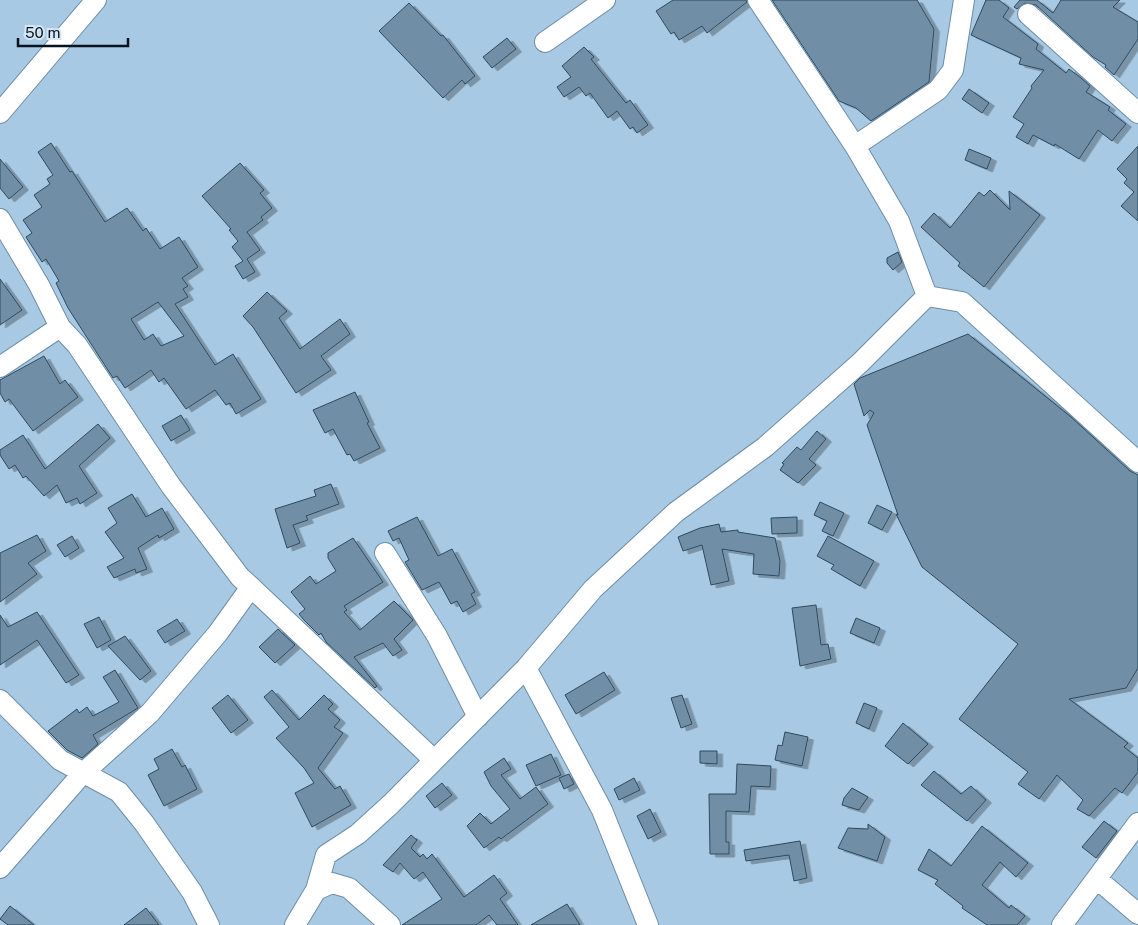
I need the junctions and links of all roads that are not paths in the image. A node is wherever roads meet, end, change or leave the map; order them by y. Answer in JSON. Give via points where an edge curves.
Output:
{"nodes":[{"id":1,"x":96,"y":0,"type":"edge"},
{"id":2,"x":605,"y":0,"type":"edge"},
{"id":3,"x":758,"y":0,"type":"edge"},
{"id":4,"x":964,"y":0,"type":"edge"},
{"id":5,"x":1028,"y":14,"type":"dead end"},
{"id":6,"x":545,"y":42,"type":"dead end"},
{"id":7,"x":0,"y":113,"type":"edge"},
{"id":8,"x":1138,"y":113,"type":"edge"},
{"id":9,"x":855,"y":146,"type":"junction"},
{"id":10,"x":0,"y":219,"type":"edge"},
{"id":11,"x":927,"y":296,"type":"junction"},
{"id":12,"x":60,"y":327,"type":"junction"},
{"id":13,"x":0,"y":367,"type":"edge"},
{"id":14,"x":1137,"y":459,"type":"edge"},
{"id":15,"x":385,"y":553,"type":"dead end"},
{"id":16,"x":251,"y":587,"type":"junction"},
{"id":17,"x":526,"y":668,"type":"junction"},
{"id":18,"x":0,"y":700,"type":"edge"},
{"id":19,"x":478,"y":716,"type":"junction"},
{"id":20,"x":434,"y":760,"type":"junction"},
{"id":21,"x":82,"y":774,"type":"junction"},
{"id":22,"x":1138,"y":822,"type":"edge"},
{"id":23,"x":0,"y":868,"type":"edge"},
{"id":24,"x":1097,"y":879,"type":"junction"},
{"id":25,"x":316,"y":890,"type":"junction"},
{"id":26,"x":1138,"y":914,"type":"edge"},
{"id":27,"x":209,"y":925,"type":"edge"},
{"id":28,"x":295,"y":925,"type":"edge"},
{"id":29,"x":390,"y":925,"type":"edge"},
{"id":30,"x":648,"y":925,"type":"edge"},
{"id":31,"x":1062,"y":925,"type":"edge"}],
"edges":[{"from":1,"to":7,"type":"street"},
{"from":2,"to":6,"type":"street"},
{"from":3,"to":9,"type":"street"},
{"from":4,"to":9,"type":"street","via":[[953,70],[938,90]]},
{"from":5,"to":8,"type":"street"},
{"from":9,"to":11,"type":"street","via":[[899,221]]},
{"from":10,"to":12,"type":"street","via":[[39,284]]},
{"from":11,"to":14,"type":"street","via":[[962,302]]},
{"from":11,"to":17,"type":"street","via":[[860,363],[765,447],[676,512],[593,589]]},
{"from":12,"to":13,"type":"street"},
{"from":12,"to":16,"type":"street","via":[[82,352],[172,486]]},
{"from":15,"to":19,"type":"street","via":[[437,636]]},
{"from":16,"to":20,"type":"street"},
{"from":16,"to":21,"type":"street","via":[[218,633],[150,713]]},
{"from":17,"to":19,"type":"street"},
{"from":17,"to":30,"type":"street","via":[[602,810]]},
{"from":18,"to":21,"type":"street","via":[[60,760]]},
{"from":19,"to":20,"type":"street"},
{"from":20,"to":25,"type":"street","via":[[358,834],[326,856]]},
{"from":21,"to":23,"type":"street"},
{"from":21,"to":27,"type":"street","via":[[119,792],[192,892]]},
{"from":22,"to":24,"type":"street"},
{"from":24,"to":26,"type":"street"},
{"from":24,"to":31,"type":"street"},
{"from":25,"to":28,"type":"street"},
{"from":25,"to":29,"type":"street","via":[[332,883],[349,888]]}]}
